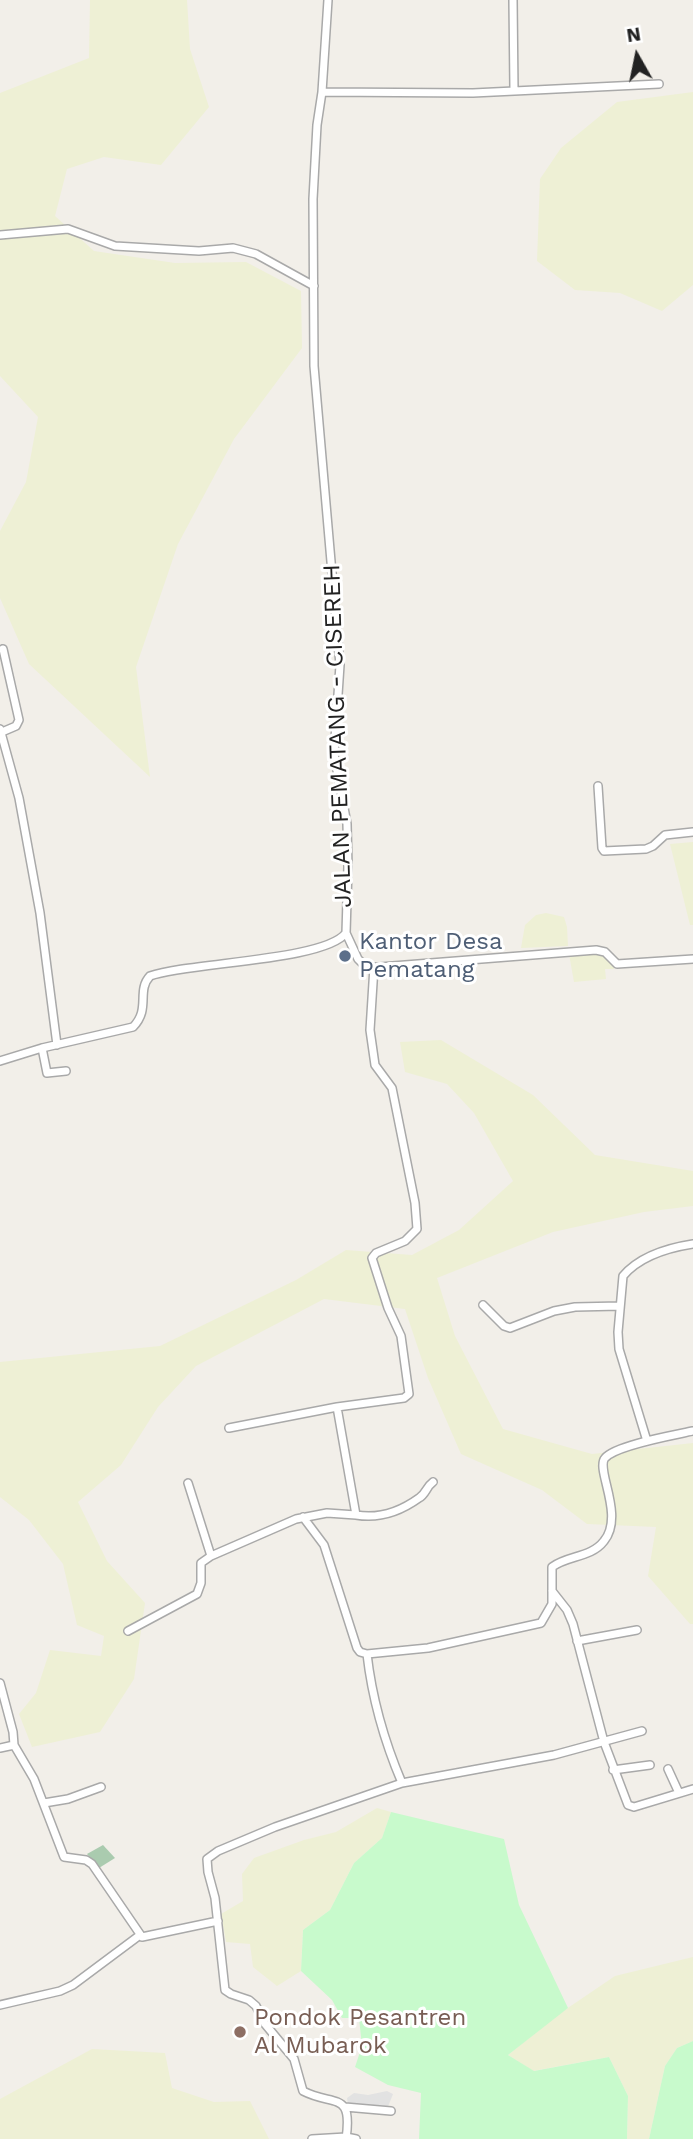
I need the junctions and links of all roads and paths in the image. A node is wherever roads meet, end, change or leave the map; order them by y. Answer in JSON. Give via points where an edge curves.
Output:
{"nodes":[{"id":1,"x":328,"y":0,"type":"edge"},
{"id":2,"x":513,"y":0,"type":"edge"},
{"id":3,"x":659,"y":84,"type":"dead end"},
{"id":4,"x":514,"y":90,"type":"junction"},
{"id":5,"x":323,"y":92,"type":"junction"},
{"id":6,"x":0,"y":235,"type":"edge"},
{"id":7,"x":314,"y":286,"type":"junction"},
{"id":8,"x":3,"y":649,"type":"dead end"},
{"id":9,"x":1,"y":730,"type":"edge"},
{"id":10,"x":598,"y":786,"type":"dead end"},
{"id":11,"x":693,"y":832,"type":"edge"},
{"id":12,"x":346,"y":933,"type":"junction"},
{"id":13,"x":693,"y":959,"type":"edge"},
{"id":14,"x":374,"y":967,"type":"junction"},
{"id":15,"x":57,"y":1045,"type":"junction"},
{"id":16,"x":42,"y":1048,"type":"junction"},
{"id":17,"x":0,"y":1061,"type":"edge"},
{"id":18,"x":66,"y":1071,"type":"dead end"},
{"id":19,"x":693,"y":1244,"type":"edge"},
{"id":20,"x":483,"y":1305,"type":"dead end"},
{"id":21,"x":620,"y":1306,"type":"junction"},
{"id":22,"x":337,"y":1407,"type":"junction"},
{"id":23,"x":229,"y":1428,"type":"dead end"},
{"id":24,"x":693,"y":1431,"type":"edge"},
{"id":25,"x":648,"y":1441,"type":"junction"},
{"id":26,"x":433,"y":1482,"type":"dead end"},
{"id":27,"x":188,"y":1483,"type":"dead end"},
{"id":28,"x":356,"y":1516,"type":"junction"},
{"id":29,"x":303,"y":1517,"type":"junction"},
{"id":30,"x":211,"y":1556,"type":"junction"},
{"id":31,"x":552,"y":1590,"type":"junction"},
{"id":32,"x":637,"y":1630,"type":"dead end"},
{"id":33,"x":128,"y":1631,"type":"dead end"},
{"id":34,"x":577,"y":1641,"type":"junction"},
{"id":35,"x":367,"y":1654,"type":"junction"},
{"id":36,"x":0,"y":1683,"type":"edge"},
{"id":37,"x":642,"y":1731,"type":"dead end"},
{"id":38,"x":604,"y":1742,"type":"junction"},
{"id":39,"x":14,"y":1745,"type":"junction"},
{"id":40,"x":0,"y":1748,"type":"edge"},
{"id":41,"x":650,"y":1765,"type":"dead end"},
{"id":42,"x":668,"y":1769,"type":"dead end"},
{"id":43,"x":613,"y":1770,"type":"junction"},
{"id":44,"x":402,"y":1783,"type":"junction"},
{"id":45,"x":101,"y":1787,"type":"dead end"},
{"id":46,"x":693,"y":1788,"type":"edge"},
{"id":47,"x":679,"y":1793,"type":"junction"},
{"id":48,"x":44,"y":1803,"type":"junction"},
{"id":49,"x":218,"y":1921,"type":"junction"},
{"id":50,"x":140,"y":1935,"type":"junction"},
{"id":51,"x":0,"y":2004,"type":"edge"},
{"id":52,"x":345,"y":2107,"type":"junction"},
{"id":53,"x":391,"y":2111,"type":"dead end"},
{"id":54,"x":346,"y":2138,"type":"edge"},
{"id":55,"x":312,"y":2139,"type":"edge"},
{"id":56,"x":356,"y":2139,"type":"edge"}],
"edges":[{"from":1,"to":5,"type":"street","name":"JALAN PEMATANG - CISEREH"},
{"from":2,"to":4,"type":"street"},
{"from":3,"to":4,"type":"street"},
{"from":4,"to":5,"type":"street"},
{"from":5,"to":7,"type":"street","name":"JALAN PEMATANG - CISEREH","via":[[313,188]]},
{"from":6,"to":7,"type":"street","via":[[68,229],[115,246],[198,251],[233,248],[256,254]]},
{"from":7,"to":12,"type":"street","name":"JALAN PEMATANG - CISEREH","via":[[314,366],[340,665],[334,754],[348,832]]},
{"from":8,"to":9,"type":"street","via":[[19,720],[16,726]]},
{"from":9,"to":15,"type":"street","via":[[19,798],[40,914]]},
{"from":10,"to":11,"type":"street","via":[[604,851],[646,849],[666,835]]},
{"from":12,"to":14,"type":"street","via":[[362,964]]},
{"from":12,"to":15,"type":"street","name":"JALAN PEMATANG - CISEREH","via":[[327,946],[150,976],[142,1017],[133,1027]]},
{"from":13,"to":14,"type":"street","via":[[617,964],[596,950]]},
{"from":14,"to":22,"type":"street","via":[[370,1030],[375,1065],[392,1088],[417,1230],[372,1258],[401,1336],[409,1394]]},
{"from":15,"to":16,"type":"street"},
{"from":16,"to":17,"type":"street"},
{"from":16,"to":18,"type":"street","via":[[47,1073]]},
{"from":19,"to":21,"type":"street","via":[[661,1251],[629,1269],[623,1276]]},
{"from":20,"to":21,"type":"street","via":[[510,1328],[554,1311]]},
{"from":21,"to":25,"type":"street","via":[[619,1349]]},
{"from":22,"to":23,"type":"street"},
{"from":22,"to":28,"type":"street"},
{"from":24,"to":25,"type":"street"},
{"from":25,"to":31,"type":"street","via":[[604,1460],[612,1515],[609,1533],[588,1553],[554,1564]]},
{"from":26,"to":28,"type":"street","via":[[419,1499],[386,1515]]},
{"from":27,"to":30,"type":"street"},
{"from":28,"to":29,"type":"street","via":[[327,1513]]},
{"from":29,"to":30,"type":"street"},
{"from":29,"to":35,"type":"street","via":[[324,1545],[358,1648]]},
{"from":30,"to":33,"type":"street","via":[[201,1563],[197,1594]]},
{"from":31,"to":34,"type":"street","via":[[567,1610]]},
{"from":31,"to":35,"type":"street","via":[[550,1608],[536,1625],[428,1648]]},
{"from":32,"to":34,"type":"street"},
{"from":34,"to":38,"type":"street"},
{"from":35,"to":44,"type":"street","via":[[379,1715]]},
{"from":36,"to":39,"type":"street"},
{"from":37,"to":38,"type":"street"},
{"from":38,"to":43,"type":"street"},
{"from":38,"to":44,"type":"street"},
{"from":39,"to":40,"type":"street"},
{"from":39,"to":48,"type":"street"},
{"from":41,"to":43,"type":"street"},
{"from":42,"to":47,"type":"street"},
{"from":43,"to":47,"type":"street","via":[[630,1806]]},
{"from":44,"to":49,"type":"street","via":[[275,1827],[209,1856],[206,1863]]},
{"from":45,"to":48,"type":"street"},
{"from":46,"to":47,"type":"street"},
{"from":48,"to":50,"type":"street","via":[[64,1857],[92,1864]]},
{"from":49,"to":50,"type":"street","via":[[144,1938]]},
{"from":49,"to":52,"type":"street","via":[[225,1990],[256,2006],[294,2059],[303,2091]]},
{"from":50,"to":51,"type":"street","via":[[73,1985]]},
{"from":52,"to":53,"type":"street"},
{"from":52,"to":54,"type":"street"},
{"from":54,"to":55,"type":"street"},
{"from":54,"to":56,"type":"street"}]}
